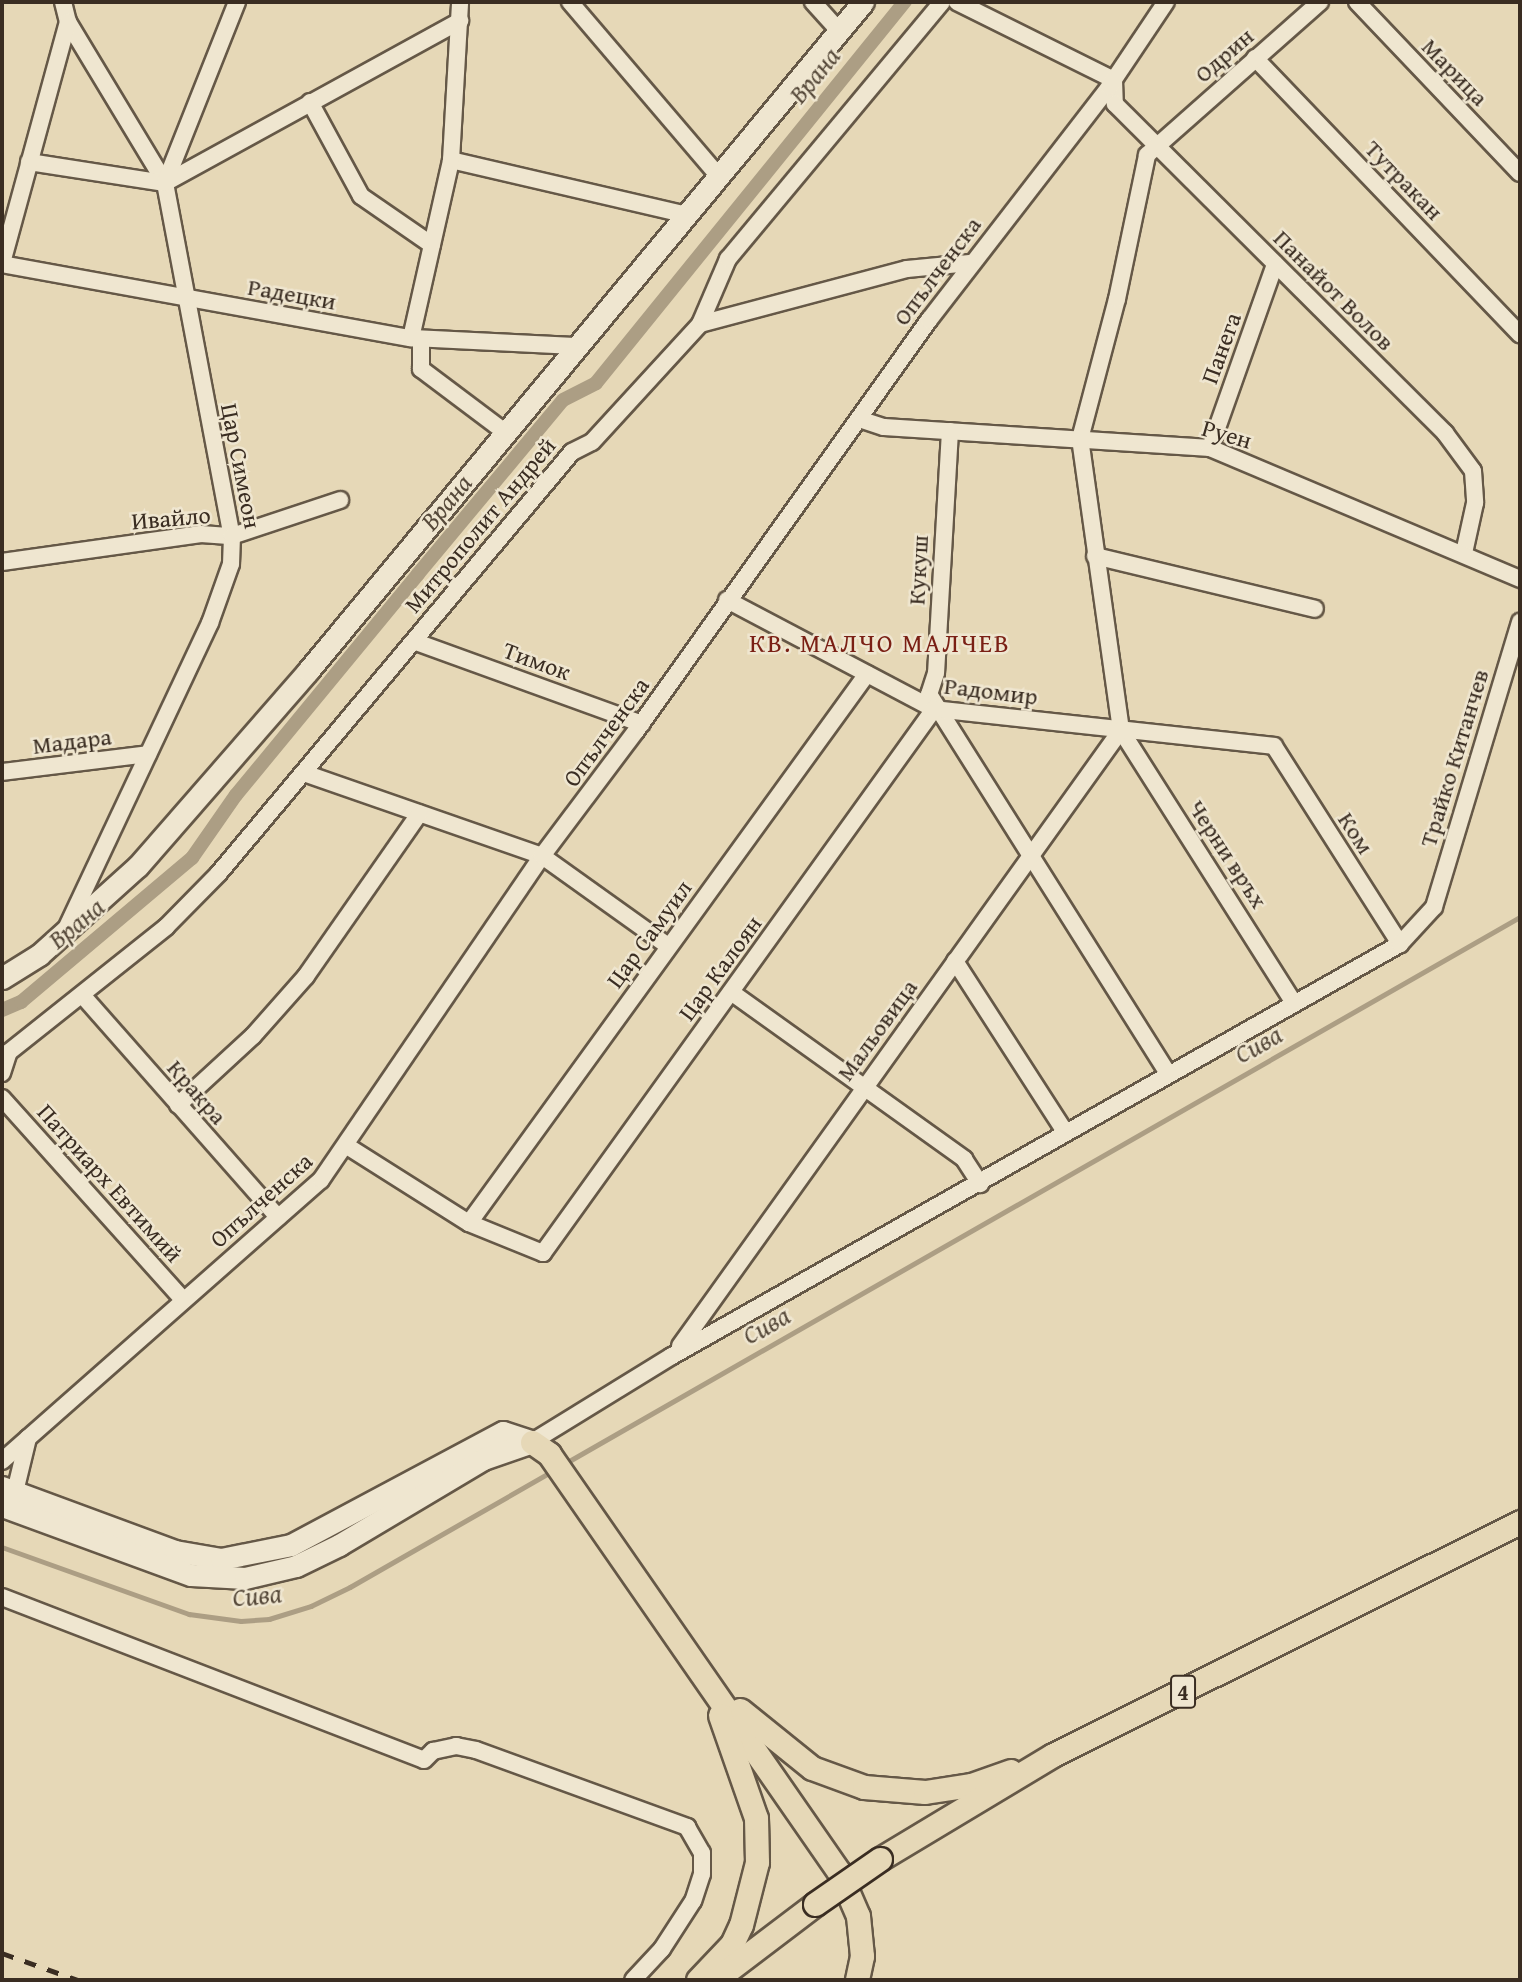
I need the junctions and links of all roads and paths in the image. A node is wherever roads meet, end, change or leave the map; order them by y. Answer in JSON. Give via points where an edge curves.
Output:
{"nodes":[{"id":1,"x":63,"y":2,"type":"edge"},
{"id":2,"x":237,"y":2,"type":"edge"},
{"id":3,"x":460,"y":2,"type":"edge"},
{"id":4,"x":570,"y":2,"type":"edge"},
{"id":5,"x":813,"y":2,"type":"edge"},
{"id":6,"x":863,"y":2,"type":"edge"},
{"id":7,"x":942,"y":2,"type":"edge"},
{"id":8,"x":957,"y":2,"type":"edge"},
{"id":9,"x":1166,"y":2,"type":"edge"},
{"id":10,"x":1320,"y":2,"type":"edge"},
{"id":11,"x":1357,"y":2,"type":"edge"},
{"id":12,"x":460,"y":21,"type":"junction"},
{"id":13,"x":68,"y":22,"type":"junction"},
{"id":14,"x":839,"y":31,"type":"junction"},
{"id":15,"x":1255,"y":58,"type":"junction"},
{"id":16,"x":1114,"y":79,"type":"junction"},
{"id":17,"x":310,"y":102,"type":"junction"},
{"id":18,"x":1158,"y":144,"type":"junction"},
{"id":19,"x":451,"y":160,"type":"junction"},
{"id":20,"x":29,"y":162,"type":"junction"},
{"id":21,"x":1520,"y":173,"type":"edge"},
{"id":22,"x":717,"y":174,"type":"junction"},
{"id":23,"x":165,"y":183,"type":"junction"},
{"id":24,"x":683,"y":214,"type":"junction"},
{"id":25,"x":432,"y":245,"type":"junction"},
{"id":26,"x":2,"y":263,"type":"edge"},
{"id":27,"x":970,"y":263,"type":"junction"},
{"id":28,"x":1275,"y":264,"type":"junction"},
{"id":29,"x":185,"y":299,"type":"junction"},
{"id":30,"x":700,"y":324,"type":"junction"},
{"id":31,"x":1520,"y":334,"type":"edge"},
{"id":32,"x":416,"y":338,"type":"junction"},
{"id":33,"x":578,"y":346,"type":"junction"},
{"id":34,"x":859,"y":419,"type":"junction"},
{"id":35,"x":950,"y":431,"type":"junction"},
{"id":36,"x":505,"y":432,"type":"junction"},
{"id":37,"x":1080,"y":439,"type":"junction"},
{"id":38,"x":1210,"y":448,"type":"junction"},
{"id":39,"x":340,"y":500,"type":"dead end"},
{"id":40,"x":232,"y":536,"type":"junction"},
{"id":41,"x":1464,"y":553,"type":"junction"},
{"id":42,"x":1095,"y":556,"type":"junction"},
{"id":43,"x":2,"y":562,"type":"edge"},
{"id":44,"x":1520,"y":579,"type":"edge"},
{"id":45,"x":727,"y":600,"type":"junction"},
{"id":46,"x":1315,"y":609,"type":"dead end"},
{"id":47,"x":1520,"y":622,"type":"edge"},
{"id":48,"x":416,"y":642,"type":"junction"},
{"id":49,"x":867,"y":674,"type":"junction"},
{"id":50,"x":934,"y":709,"type":"junction"},
{"id":51,"x":642,"y":724,"type":"junction"},
{"id":52,"x":1121,"y":730,"type":"junction"},
{"id":53,"x":1274,"y":746,"type":"joint"},
{"id":54,"x":148,"y":754,"type":"junction"},
{"id":55,"x":2,"y":772,"type":"edge"},
{"id":56,"x":304,"y":773,"type":"junction"},
{"id":57,"x":419,"y":814,"type":"junction"},
{"id":58,"x":542,"y":856,"type":"junction"},
{"id":59,"x":1030,"y":856,"type":"junction"},
{"id":60,"x":64,"y":933,"type":"junction"},
{"id":61,"x":1400,"y":944,"type":"junction"},
{"id":62,"x":668,"y":946,"type":"junction"},
{"id":63,"x":955,"y":961,"type":"junction"},
{"id":64,"x":2,"y":978,"type":"edge"},
{"id":65,"x":731,"y":992,"type":"junction"},
{"id":66,"x":83,"y":996,"type":"junction"},
{"id":67,"x":1294,"y":1003,"type":"junction"},
{"id":68,"x":2,"y":1073,"type":"edge"},
{"id":69,"x":1168,"y":1073,"type":"junction"},
{"id":70,"x":863,"y":1089,"type":"junction"},
{"id":71,"x":2,"y":1098,"type":"edge"},
{"id":72,"x":178,"y":1105,"type":"junction"},
{"id":73,"x":1065,"y":1132,"type":"junction"},
{"id":74,"x":347,"y":1146,"type":"junction"},
{"id":75,"x":980,"y":1184,"type":"junction"},
{"id":76,"x":278,"y":1216,"type":"junction"},
{"id":77,"x":469,"y":1223,"type":"junction"},
{"id":78,"x":183,"y":1300,"type":"junction"},
{"id":79,"x":672,"y":1356,"type":"junction"},
{"id":80,"x":28,"y":1438,"type":"junction"},
{"id":81,"x":540,"y":1448,"type":"junction"},
{"id":82,"x":2,"y":1461,"type":"edge"},
{"id":83,"x":7,"y":1498,"type":"edge"},
{"id":84,"x":1520,"y":1522,"type":"edge"},
{"id":85,"x":2,"y":1597,"type":"edge"},
{"id":86,"x":702,"y":1674,"type":"junction"},
{"id":87,"x":1053,"y":1755,"type":"junction"},
{"id":88,"x":730,"y":1972,"type":"edge"},
{"id":89,"x":633,"y":1980,"type":"edge"},
{"id":90,"x":698,"y":1980,"type":"edge"},
{"id":91,"x":715,"y":1980,"type":"edge"},
{"id":92,"x":856,"y":1980,"type":"edge"}],
"edges":[{"from":1,"to":13,"type":"street","name":"Цар Симеон"},
{"from":2,"to":23,"type":"street"},
{"from":3,"to":12,"type":"street"},
{"from":4,"to":22,"type":"street"},
{"from":5,"to":14,"type":"street"},
{"from":6,"to":14,"type":"street","name":"Митрополит Андрей"},
{"from":7,"to":30,"type":"street","name":"Митрополит Андрей","via":[[728,259]]},
{"from":8,"to":16,"type":"street"},
{"from":9,"to":16,"type":"street","name":"Опълченска"},
{"from":10,"to":15,"type":"street","name":"Одрин"},
{"from":11,"to":21,"type":"street","name":"Марица"},
{"from":12,"to":17,"type":"street"},
{"from":12,"to":19,"type":"street"},
{"from":13,"to":20,"type":"street"},
{"from":13,"to":23,"type":"street","name":"Цар Симеон"},
{"from":14,"to":22,"type":"street","name":"Митрополит Андрей"},
{"from":15,"to":18,"type":"street","name":"Одрин"},
{"from":15,"to":31,"type":"street","name":"Тутракан"},
{"from":16,"to":18,"type":"street","name":"Панайот Волов","via":[[1115,104]]},
{"from":16,"to":27,"type":"street","name":"Опълченска"},
{"from":17,"to":23,"type":"street"},
{"from":17,"to":25,"type":"street","via":[[361,196]]},
{"from":18,"to":28,"type":"street","name":"Панайот Волов"},
{"from":18,"to":37,"type":"street","via":[[1147,155],[1117,299]]},
{"from":19,"to":24,"type":"street"},
{"from":19,"to":25,"type":"street"},
{"from":20,"to":23,"type":"street"},
{"from":20,"to":26,"type":"street"},
{"from":22,"to":24,"type":"street","name":"Митрополит Андрей"},
{"from":23,"to":29,"type":"street","name":"Цар Симеон"},
{"from":24,"to":33,"type":"street","name":"Митрополит Андрей"},
{"from":25,"to":32,"type":"street"},
{"from":26,"to":29,"type":"street","name":"Радецки"},
{"from":27,"to":30,"type":"street","via":[[907,269]]},
{"from":27,"to":34,"type":"street","name":"Опълченска"},
{"from":28,"to":38,"type":"street","name":"Панега"},
{"from":28,"to":41,"type":"street","name":"Панайот Волов","via":[[1467,458],[1474,471],[1475,503]]},
{"from":29,"to":32,"type":"street","name":"Радецки"},
{"from":29,"to":40,"type":"street","name":"Цар Симеон"},
{"from":30,"to":48,"type":"street","name":"Митрополит Андрей","via":[[592,442],[572,452]]},
{"from":32,"to":33,"type":"street","name":"Радецки"},
{"from":32,"to":36,"type":"street","via":[[421,369]]},
{"from":33,"to":36,"type":"street","name":"Митрополит Андрей"},
{"from":34,"to":35,"type":"street","name":"Руен","via":[[884,427]]},
{"from":34,"to":45,"type":"street","name":"Опълченска"},
{"from":35,"to":37,"type":"street","name":"Руен"},
{"from":35,"to":50,"type":"street","name":"Кукуш","via":[[936,673],[929,694]]},
{"from":36,"to":60,"type":"street","name":"Митрополит Андрей","via":[[308,671],[138,866]]},
{"from":37,"to":38,"type":"street","name":"Руен"},
{"from":37,"to":42,"type":"street"},
{"from":38,"to":41,"type":"street","name":"Руен"},
{"from":39,"to":40,"type":"street","name":"Ивайло"},
{"from":40,"to":43,"type":"street","name":"Ивайло","via":[[201,534]]},
{"from":40,"to":54,"type":"street","name":"Цар Симеон","via":[[231,564],[210,623]]},
{"from":41,"to":44,"type":"street","name":"Руен"},
{"from":42,"to":46,"type":"street"},
{"from":42,"to":52,"type":"street"},
{"from":45,"to":49,"type":"street","name":"Радомир"},
{"from":45,"to":51,"type":"street","name":"Опълченска"},
{"from":47,"to":61,"type":"street","name":"Трайко Китанчев","via":[[1434,907]]},
{"from":48,"to":51,"type":"street","name":"Тимок"},
{"from":48,"to":56,"type":"street","name":"Митрополит Андрей"},
{"from":49,"to":50,"type":"street","name":"Радомир"},
{"from":49,"to":62,"type":"street","name":"Цар Самуил"},
{"from":50,"to":52,"type":"street","name":"Радомир"},
{"from":50,"to":59,"type":"street"},
{"from":50,"to":65,"type":"street","name":"Цар Калоян"},
{"from":51,"to":58,"type":"street","name":"Опълченска"},
{"from":52,"to":53,"type":"street","name":"Радомир"},
{"from":52,"to":59,"type":"street","name":"Мальовица"},
{"from":52,"to":67,"type":"street","name":"Черни връх"},
{"from":53,"to":61,"type":"street","name":"Ком"},
{"from":54,"to":55,"type":"street","name":"Мадара"},
{"from":54,"to":60,"type":"street","name":"Цар Симеон"},
{"from":56,"to":57,"type":"street"},
{"from":56,"to":66,"type":"street","name":"Митрополит Андрей","via":[[166,927]]},
{"from":57,"to":58,"type":"street"},
{"from":57,"to":72,"type":"street","via":[[306,976],[253,1036]]},
{"from":58,"to":62,"type":"street"},
{"from":58,"to":74,"type":"street","name":"Опълченска"},
{"from":59,"to":63,"type":"street","name":"Мальовица"},
{"from":59,"to":69,"type":"street"},
{"from":60,"to":64,"type":"street","name":"Митрополит Андрей"},
{"from":61,"to":67,"type":"street"},
{"from":62,"to":77,"type":"street","name":"Цар Самуил"},
{"from":63,"to":70,"type":"street","name":"Мальовица"},
{"from":63,"to":73,"type":"street"},
{"from":65,"to":70,"type":"street"},
{"from":65,"to":77,"type":"street","name":"Цар Калоян","via":[[543,1253]]},
{"from":66,"to":68,"type":"street","name":"Митрополит Андрей","via":[[9,1052]]},
{"from":66,"to":72,"type":"street","name":"Кракра"},
{"from":67,"to":69,"type":"street"},
{"from":69,"to":73,"type":"street"},
{"from":70,"to":75,"type":"street","via":[[964,1159]]},
{"from":70,"to":79,"type":"street","name":"Мальовица","via":[[702,1322]]},
{"from":71,"to":78,"type":"street","name":"Патриарх Евтимий"},
{"from":72,"to":76,"type":"street","name":"Кракра"},
{"from":73,"to":75,"type":"street"},
{"from":74,"to":76,"type":"street","name":"Опълченска","via":[[321,1180]]},
{"from":74,"to":77,"type":"street"},
{"from":75,"to":79,"type":"street"},
{"from":76,"to":78,"type":"street","name":"Опълченска"},
{"from":78,"to":80,"type":"street","name":"Опълченска"},
{"from":79,"to":81,"type":"street"},
{"from":80,"to":82,"type":"street","name":"Опълченска"},
{"from":80,"to":83,"type":"street"},
{"from":81,"to":83,"type":"street","via":[[503,1432],[291,1545],[221,1559],[175,1551]]},
{"from":81,"to":86,"type":"main road"},
{"from":84,"to":87,"type":"main road","number":"4"},
{"from":85,"to":89,"type":"street","via":[[424,1760],[433,1751],[456,1746],[476,1750],[687,1827],[702,1853],[702,1874],[693,1900],[662,1949]]},
{"from":86,"to":87,"type":"main road","via":[[796,1757],[828,1775],[864,1787],[904,1792],[946,1790]]},
{"from":86,"to":90,"type":"main road","via":[[746,1782],[757,1840],[754,1883],[741,1925],[732,1944]]},
{"from":86,"to":92,"type":"main road","via":[[853,1896],[862,1956]]},
{"from":87,"to":88,"type":"main road","number":"4","bridge":true,"via":[[880,1859]]},
{"from":88,"to":91,"type":"main road","number":"4"}]}
